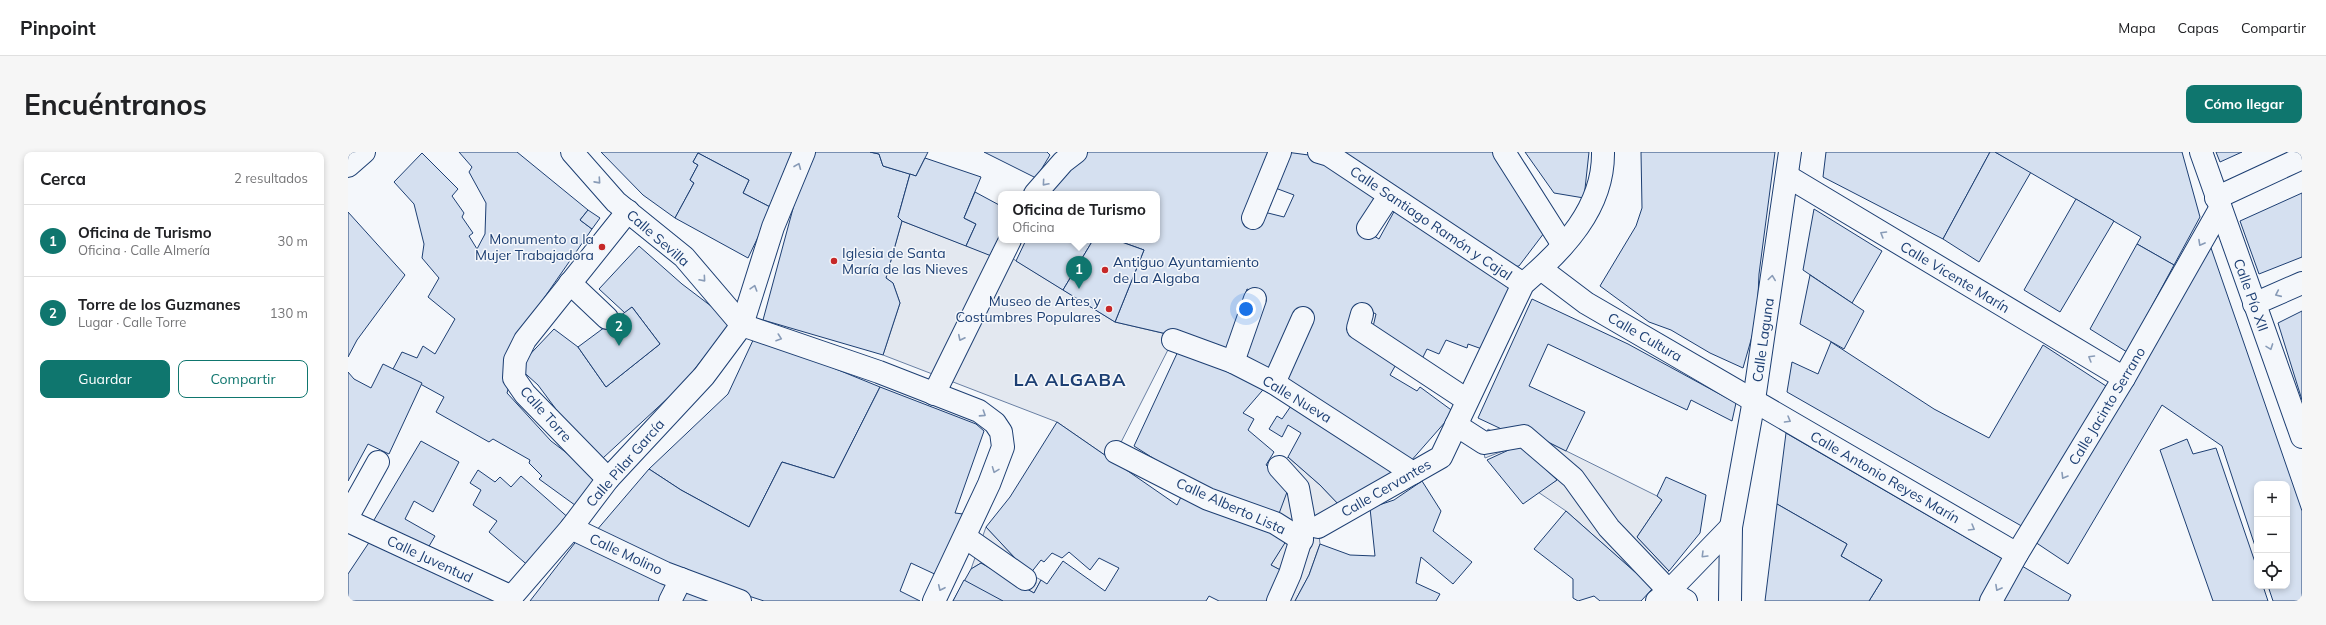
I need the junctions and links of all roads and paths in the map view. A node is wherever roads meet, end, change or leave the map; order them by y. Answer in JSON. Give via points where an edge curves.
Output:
{"nodes":[{"id":1,"x":364,"y":152,"type":"edge"},
{"id":2,"x":572,"y":152,"type":"edge"},
{"id":3,"x":804,"y":152,"type":"edge"},
{"id":4,"x":1280,"y":152,"type":"edge"},
{"id":5,"x":1319,"y":152,"type":"edge"},
{"id":6,"x":1504,"y":152,"type":"edge"},
{"id":7,"x":1603,"y":152,"type":"edge"},
{"id":8,"x":1790,"y":152,"type":"edge"},
{"id":9,"x":2201,"y":152,"type":"edge"},
{"id":10,"x":1064,"y":155,"type":"edge"},
{"id":11,"x":2302,"y":158,"type":"edge"},
{"id":12,"x":348,"y":166,"type":"edge"},
{"id":13,"x":1787,"y":176,"type":"junction"},
{"id":14,"x":1037,"y":191,"type":"edge"},
{"id":15,"x":1389,"y":196,"type":"junction"},
{"id":16,"x":2218,"y":204,"type":"junction"},
{"id":17,"x":628,"y":211,"type":"junction"},
{"id":18,"x":1253,"y":218,"type":"dead end"},
{"id":19,"x":1368,"y":228,"type":"dead end"},
{"id":20,"x":1563,"y":245,"type":"junction"},
{"id":21,"x":1006,"y":246,"type":"edge"},
{"id":22,"x":1540,"y":269,"type":"junction"},
{"id":23,"x":570,"y":283,"type":"junction"},
{"id":24,"x":2302,"y":283,"type":"edge"},
{"id":25,"x":1523,"y":284,"type":"junction"},
{"id":26,"x":1255,"y":300,"type":"dead end"},
{"id":27,"x":2254,"y":304,"type":"junction"},
{"id":28,"x":1362,"y":314,"type":"dead end"},
{"id":29,"x":607,"y":318,"type":"dead end"},
{"id":30,"x":1303,"y":318,"type":"dead end"},
{"id":31,"x":742,"y":325,"type":"junction"},
{"id":32,"x":1173,"y":340,"type":"dead end"},
{"id":33,"x":1233,"y":362,"type":"junction"},
{"id":34,"x":2124,"y":378,"type":"junction"},
{"id":35,"x":1274,"y":383,"type":"junction"},
{"id":36,"x":934,"y":394,"type":"junction"},
{"id":37,"x":1467,"y":400,"type":"junction"},
{"id":38,"x":1754,"y":400,"type":"junction"},
{"id":39,"x":1456,"y":425,"type":"junction"},
{"id":40,"x":2302,"y":437,"type":"edge"},
{"id":41,"x":1116,"y":452,"type":"dead end"},
{"id":42,"x":378,"y":462,"type":"dead end"},
{"id":43,"x":1280,"y":467,"type":"dead end"},
{"id":44,"x":1413,"y":473,"type":"junction"},
{"id":45,"x":608,"y":479,"type":"junction"},
{"id":46,"x":348,"y":516,"type":"edge"},
{"id":47,"x":348,"y":521,"type":"edge"},
{"id":48,"x":1731,"y":527,"type":"junction"},
{"id":49,"x":571,"y":528,"type":"junction"},
{"id":50,"x":1310,"y":533,"type":"junction"},
{"id":51,"x":964,"y":537,"type":"junction"},
{"id":52,"x":2017,"y":554,"type":"junction"},
{"id":53,"x":682,"y":579,"type":"junction"},
{"id":54,"x":1025,"y":579,"type":"dead end"},
{"id":55,"x":1671,"y":598,"type":"edge"},
{"id":56,"x":510,"y":599,"type":"edge"},
{"id":57,"x":670,"y":601,"type":"edge"},
{"id":58,"x":740,"y":601,"type":"edge"},
{"id":59,"x":934,"y":601,"type":"edge"},
{"id":60,"x":1278,"y":601,"type":"edge"},
{"id":61,"x":1730,"y":601,"type":"edge"},
{"id":62,"x":1991,"y":601,"type":"edge"}],
"edges":[{"from":1,"to":12,"type":"street"},
{"from":2,"to":17,"type":"street","name":"Calle Sevilla","one_way":true,"via":[[616,202]]},
{"from":31,"to":3,"type":"street","name":"Calle Pilar García","one_way":true,"via":[[773,227]]},
{"from":4,"to":18,"type":"street"},
{"from":5,"to":15,"type":"street","name":"Calle Santiago Ramón y Cajal","via":[[1329,155]]},
{"from":6,"to":20,"type":"street"},
{"from":7,"to":20,"type":"street","via":[[1598,190],[1584,220]]},
{"from":8,"to":13,"type":"street","name":"Calle Laguna"},
{"from":9,"to":16,"type":"street","name":"Calle Pío XII"},
{"from":10,"to":14,"type":"street","one_way":true},
{"from":11,"to":16,"type":"street"},
{"from":34,"to":13,"type":"street","name":"Calle Vicente Marín","one_way":true},
{"from":38,"to":13,"type":"street","name":"Calle Laguna","one_way":true},
{"from":15,"to":19,"type":"street"},
{"from":15,"to":25,"type":"street","name":"Calle Santiago Ramón y Cajal"},
{"from":16,"to":27,"type":"street","name":"Calle Pío XII"},
{"from":16,"to":34,"type":"street","name":"Calle Jacinto Serrano","one_way":true},
{"from":17,"to":23,"type":"street","name":"Calle Torre"},
{"from":17,"to":31,"type":"street","name":"Calle Sevilla","one_way":true,"via":[[684,257]]},
{"from":20,"to":22,"type":"street"},
{"from":21,"to":36,"type":"street","one_way":true},
{"from":22,"to":25,"type":"street"},
{"from":22,"to":38,"type":"street","name":"Calle Cultura","via":[[1586,304]]},
{"from":23,"to":29,"type":"street"},
{"from":23,"to":45,"type":"street","name":"Calle Torre","via":[[525,340],[514,360],[514,378],[525,394]]},
{"from":24,"to":27,"type":"street","one_way":true},
{"from":25,"to":37,"type":"street","name":"Calle Cervantes"},
{"from":26,"to":33,"type":"street"},
{"from":27,"to":40,"type":"street","name":"Calle Pío XII","one_way":true},
{"from":28,"to":37,"type":"street","via":[[1358,328]]},
{"from":30,"to":35,"type":"street"},
{"from":31,"to":36,"type":"street","one_way":true,"via":[[879,372]]},
{"from":31,"to":45,"type":"street","name":"Calle Pilar García","via":[[704,376]]},
{"from":32,"to":33,"type":"street","name":"Calle Nueva"},
{"from":33,"to":35,"type":"street","name":"Calle Nueva"},
{"from":34,"to":52,"type":"street","name":"Calle Jacinto Serrano","one_way":true},
{"from":35,"to":44,"type":"street","name":"Calle Nueva"},
{"from":36,"to":51,"type":"street","one_way":true,"via":[[979,411],[995,423],[1001,432],[1003,447]]},
{"from":37,"to":39,"type":"street","name":"Calle Cervantes"},
{"from":38,"to":48,"type":"street","name":"Calle Laguna"},
{"from":38,"to":52,"type":"street","name":"Calle Antonio Reyes Marín","one_way":true},
{"from":39,"to":44,"type":"street","name":"Calle Cervantes","via":[[1441,457]]},
{"from":39,"to":55,"type":"street","via":[[1484,443],[1524,436],[1573,478],[1609,528]]},
{"from":41,"to":50,"type":"street","name":"Calle Alberto Lista","via":[[1208,499]]},
{"from":42,"to":46,"type":"street"},
{"from":43,"to":50,"type":"street","via":[[1298,488],[1305,526]]},
{"from":44,"to":50,"type":"street","name":"Calle Cervantes"},
{"from":45,"to":49,"type":"street","name":"Calle Pilar García"},
{"from":47,"to":56,"type":"street","name":"Calle Juventud"},
{"from":48,"to":55,"type":"street","one_way":true},
{"from":48,"to":61,"type":"street","name":"Calle Laguna"},
{"from":49,"to":53,"type":"street","name":"Calle Molino"},
{"from":49,"to":56,"type":"street","name":"Calle Pilar García"},
{"from":50,"to":60,"type":"street"},
{"from":51,"to":54,"type":"street"},
{"from":51,"to":59,"type":"street","one_way":true},
{"from":52,"to":62,"type":"street","name":"Calle Jacinto Serrano","one_way":true},
{"from":53,"to":57,"type":"street","name":"Calle Molino"},
{"from":53,"to":58,"type":"street","name":"Calle Molino"}]}
